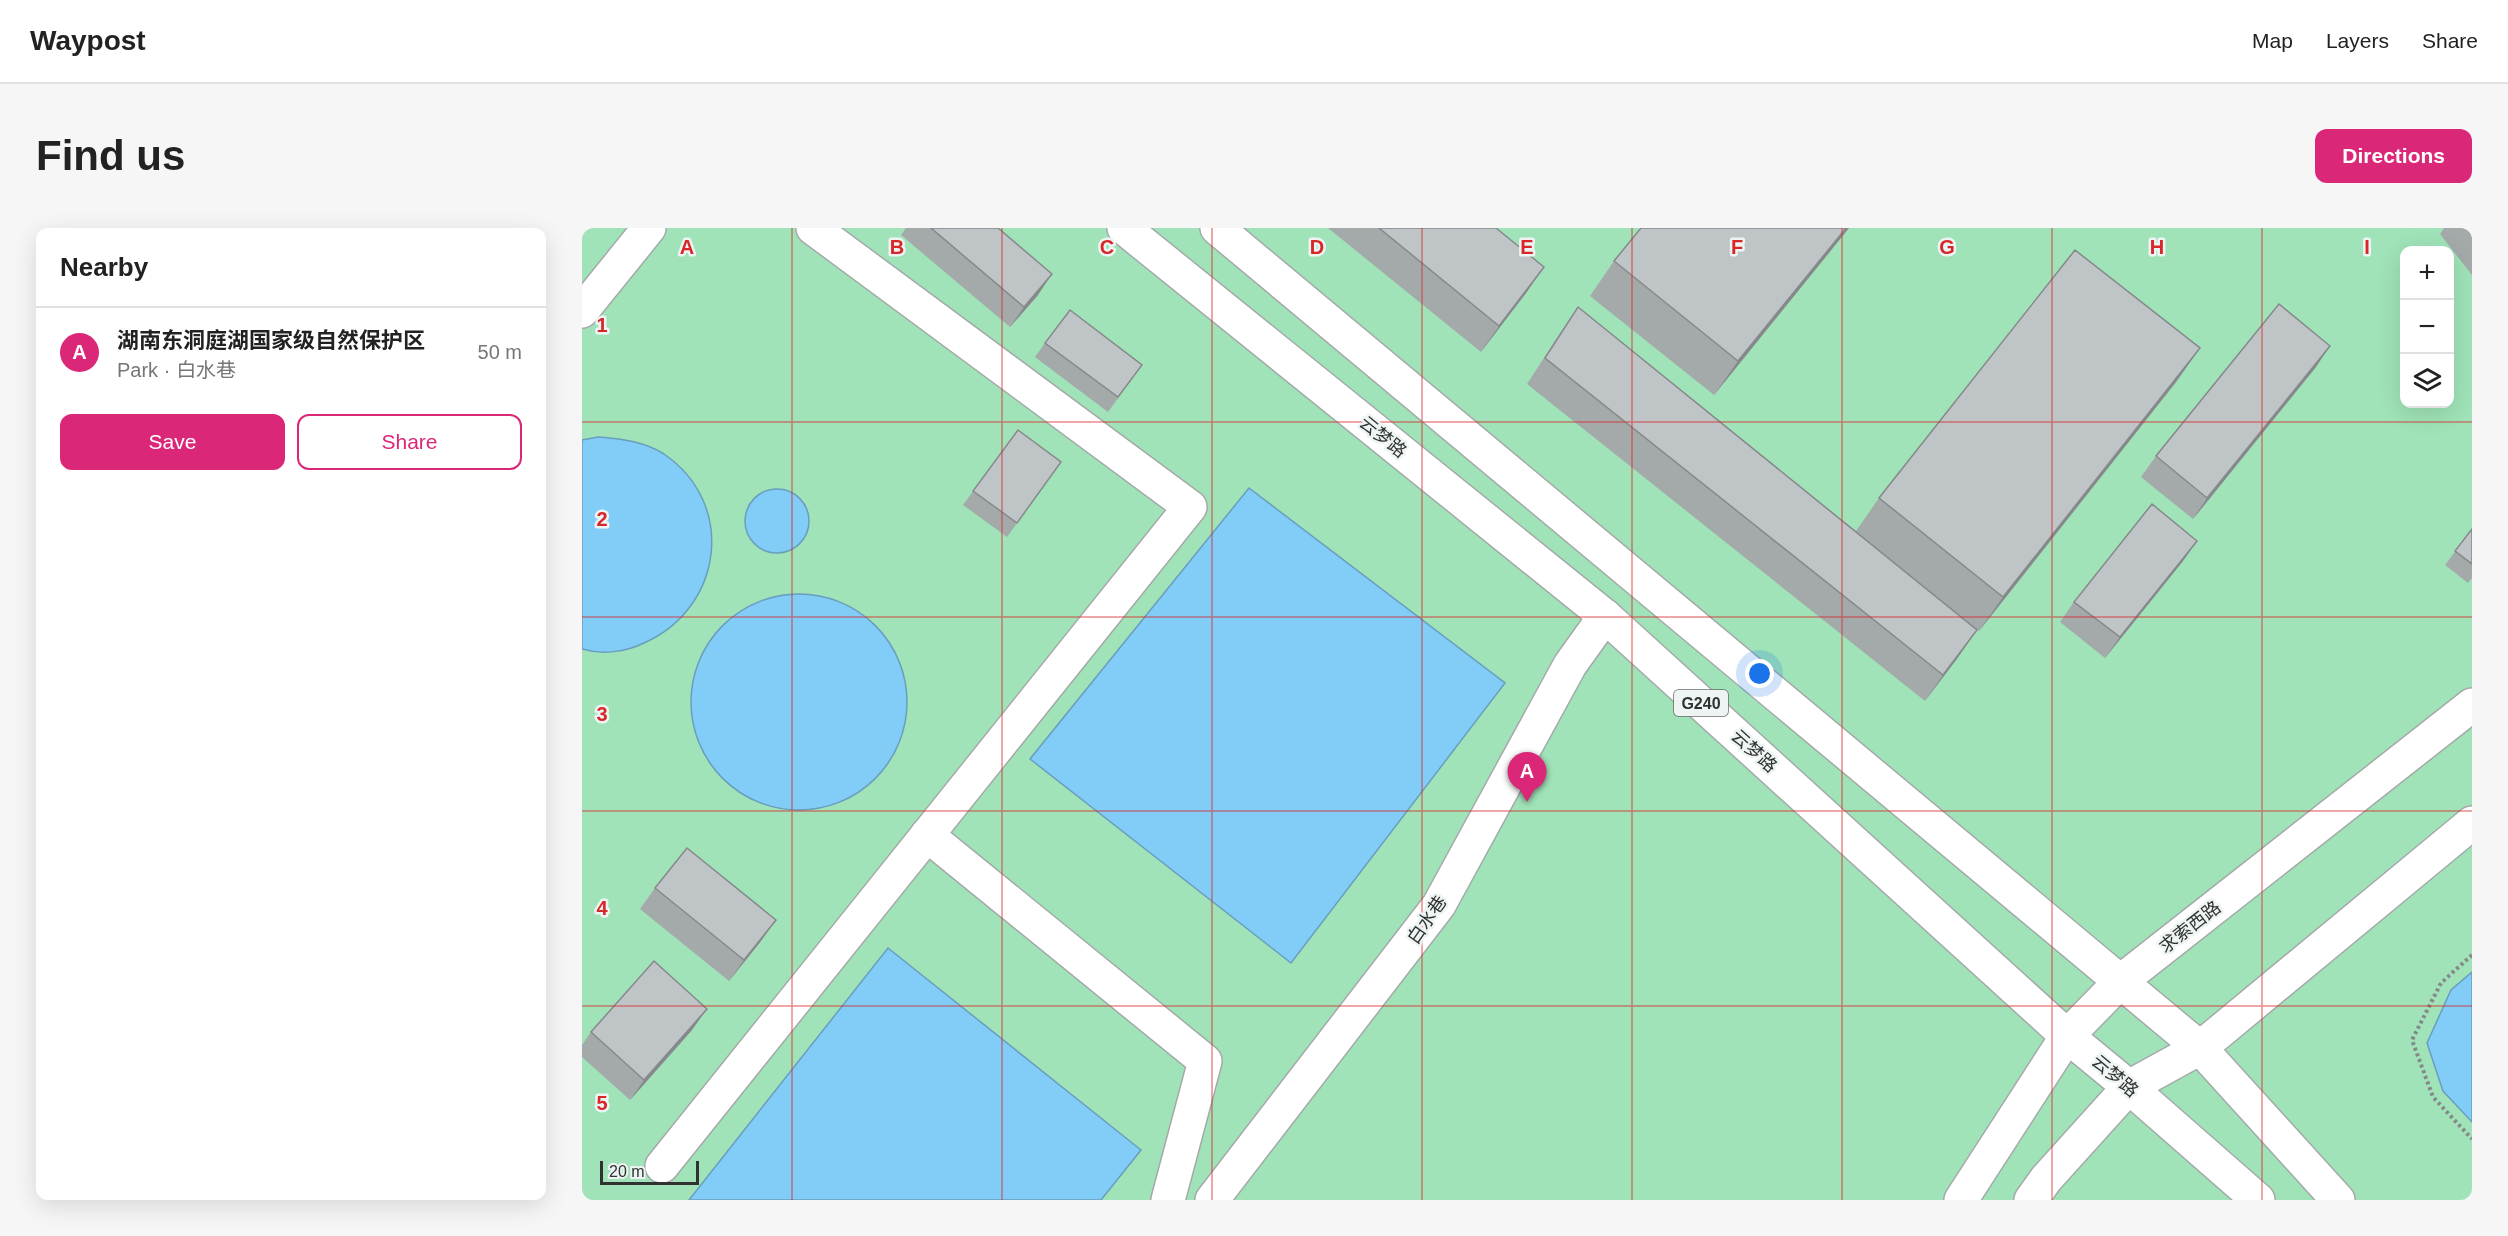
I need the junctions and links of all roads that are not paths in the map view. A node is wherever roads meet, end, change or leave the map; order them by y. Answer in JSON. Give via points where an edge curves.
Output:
{"nodes":[{"id":1,"x":648,"y":228,"type":"edge"},
{"id":2,"x":813,"y":228,"type":"edge"},
{"id":3,"x":1124,"y":228,"type":"edge"},
{"id":4,"x":1216,"y":228,"type":"edge"},
{"id":5,"x":582,"y":311,"type":"edge"},
{"id":6,"x":1605,"y":616,"type":"junction"},
{"id":7,"x":2472,"y":705,"type":"edge"},
{"id":8,"x":2472,"y":823,"type":"edge"},
{"id":9,"x":927,"y":836,"type":"junction"},
{"id":10,"x":2121,"y":981,"type":"junction"},
{"id":11,"x":2067,"y":1036,"type":"junction"},
{"id":12,"x":2200,"y":1048,"type":"junction"},
{"id":13,"x":2129,"y":1087,"type":"junction"},
{"id":14,"x":662,"y":1166,"type":"dead end"},
{"id":15,"x":1168,"y":1200,"type":"edge"},
{"id":16,"x":1212,"y":1200,"type":"edge"},
{"id":17,"x":1961,"y":1200,"type":"edge"},
{"id":18,"x":2031,"y":1200,"type":"edge"},
{"id":19,"x":2258,"y":1200,"type":"edge"},
{"id":20,"x":2338,"y":1200,"type":"edge"}],
"edges":[{"from":1,"to":5,"type":"main road"},
{"from":2,"to":9,"type":"main road","via":[[1190,507]]},
{"from":3,"to":6,"type":"main road","name":"云梦路","number":"G240"},
{"from":4,"to":10,"type":"main road"},
{"from":6,"to":11,"type":"main road","name":"云梦路","number":"G240"},
{"from":6,"to":16,"type":"main road","name":"白水巷","via":[[1570,665],[1439,905]]},
{"from":7,"to":10,"type":"main road","name":"求索西路"},
{"from":8,"to":12,"type":"main road"},
{"from":9,"to":14,"type":"main road"},
{"from":9,"to":15,"type":"main road","via":[[1205,1060]]},
{"from":10,"to":11,"type":"main road","name":"求索西路"},
{"from":10,"to":12,"type":"main road"},
{"from":11,"to":13,"type":"main road","name":"云梦路","number":"G240"},
{"from":11,"to":17,"type":"main road","name":"求索西路"},
{"from":12,"to":13,"type":"main road"},
{"from":12,"to":20,"type":"main road"},
{"from":13,"to":18,"type":"main road"},
{"from":13,"to":19,"type":"main road","name":"云梦路","number":"G240"}]}
